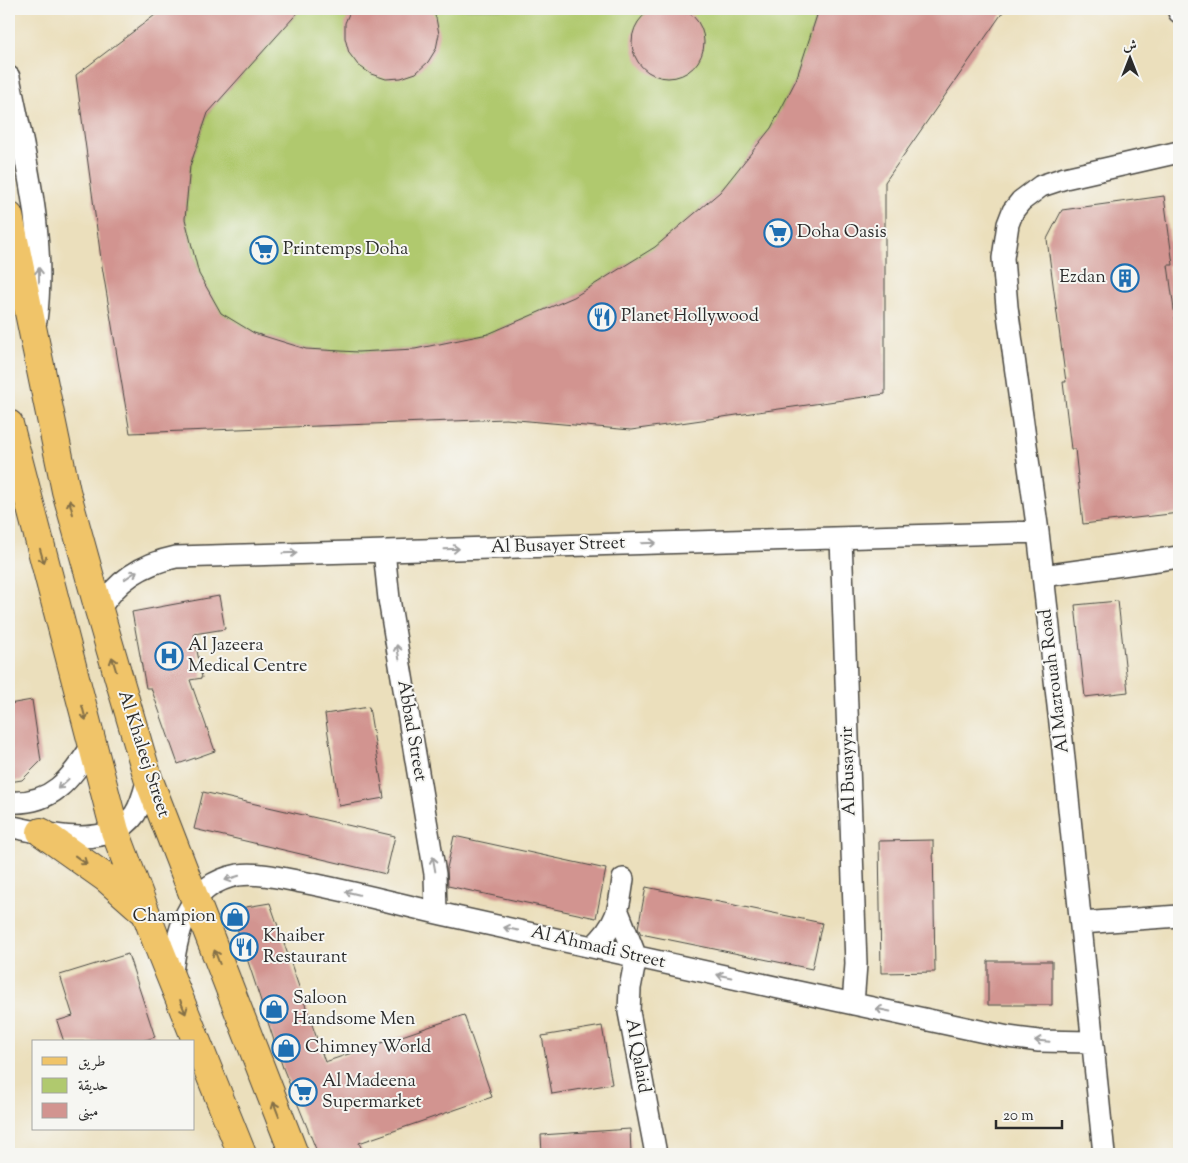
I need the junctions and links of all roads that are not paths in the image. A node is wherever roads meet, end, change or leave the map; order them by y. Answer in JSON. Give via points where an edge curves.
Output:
{"nodes":[{"id":1,"x":9,"y":77,"type":"edge"},
{"id":2,"x":1179,"y":152,"type":"edge"},
{"id":3,"x":9,"y":216,"type":"edge"},
{"id":4,"x":34,"y":341,"type":"junction"},
{"id":5,"x":9,"y":424,"type":"edge"},
{"id":6,"x":1038,"y":532,"type":"junction"},
{"id":7,"x":841,"y":538,"type":"junction"},
{"id":8,"x":384,"y":551,"type":"junction"},
{"id":9,"x":1179,"y":557,"type":"edge"},
{"id":10,"x":1043,"y":576,"type":"junction"},
{"id":11,"x":98,"y":610,"type":"junction"},
{"id":12,"x":92,"y":746,"type":"junction"},
{"id":13,"x":148,"y":778,"type":"junction"},
{"id":14,"x":9,"y":802,"type":"edge"},
{"id":15,"x":9,"y":826,"type":"edge"},
{"id":16,"x":114,"y":831,"type":"junction"},
{"id":17,"x":41,"y":832,"type":"junction"},
{"id":18,"x":623,"y":879,"type":"dead end"},
{"id":19,"x":194,"y":900,"type":"junction"},
{"id":20,"x":436,"y":912,"type":"junction"},
{"id":21,"x":145,"y":913,"type":"junction"},
{"id":22,"x":619,"y":914,"type":"junction"},
{"id":23,"x":1179,"y":916,"type":"edge"},
{"id":24,"x":1081,"y":923,"type":"junction"},
{"id":25,"x":593,"y":947,"type":"junction"},
{"id":26,"x":636,"y":957,"type":"junction"},
{"id":27,"x":171,"y":979,"type":"junction"},
{"id":28,"x":853,"y":1004,"type":"junction"},
{"id":29,"x":1091,"y":1042,"type":"junction"},
{"id":30,"x":242,"y":1154,"type":"edge"},
{"id":31,"x":294,"y":1154,"type":"edge"},
{"id":32,"x":656,"y":1154,"type":"edge"},
{"id":33,"x":1104,"y":1154,"type":"edge"}],
"edges":[{"from":4,"to":1,"type":"street","name":"Al Khaleej Street","one_way":true,"via":[[39,244]]},
{"from":2,"to":6,"type":"street","name":"Al Mazrouah Road","via":[[1053,181],[1031,193],[1013,211],[1003,258],[1005,287]]},
{"from":3,"to":4,"type":"main road","name":"Al Khaleej Street"},
{"from":11,"to":4,"type":"main road","name":"Al Khaleej Street","one_way":true,"via":[[66,490]]},
{"from":5,"to":12,"type":"main road","one_way":true},
{"from":6,"to":7,"type":"street","name":"Al Busayer Street"},
{"from":6,"to":10,"type":"street","name":"Al Mazrouah Road"},
{"from":8,"to":7,"type":"street","name":"Al Busayer Street","one_way":true},
{"from":7,"to":28,"type":"street","name":"Al Busayyir","via":[[856,964]]},
{"from":11,"to":8,"type":"street","name":"Al Busayer Street","one_way":true,"via":[[126,578],[162,560]]},
{"from":20,"to":8,"type":"street","name":"Abbad Street","one_way":true,"via":[[435,874],[389,599]]},
{"from":9,"to":10,"type":"street"},
{"from":10,"to":24,"type":"street","name":"Al Mazrouah Road"},
{"from":13,"to":11,"type":"main road","name":"Al Khaleej Street","one_way":true},
{"from":12,"to":14,"type":"street","one_way":true,"via":[[62,787],[35,801]]},
{"from":12,"to":16,"type":"main road"},
{"from":13,"to":16,"type":"street","via":[[135,814]]},
{"from":13,"to":19,"type":"main road","name":"Al Khaleej Street"},
{"from":15,"to":17,"type":"street"},
{"from":16,"to":17,"type":"street","via":[[82,836]]},
{"from":16,"to":21,"type":"main road"},
{"from":17,"to":21,"type":"main road","one_way":true,"via":[[106,878]]},
{"from":18,"to":22,"type":"street"},
{"from":20,"to":19,"type":"street","name":"Al Ahmadi Street","one_way":true,"via":[[333,888],[257,875],[238,875],[220,882]]},
{"from":19,"to":27,"type":"street","name":"Al Ahmadi Street","via":[[180,927]]},
{"from":31,"to":19,"type":"main road","name":"Al Khaleej Street","one_way":true},
{"from":25,"to":20,"type":"street","name":"Al Ahmadi Street","one_way":true},
{"from":21,"to":27,"type":"main road"},
{"from":22,"to":25,"type":"street"},
{"from":22,"to":26,"type":"street"},
{"from":23,"to":24,"type":"street"},
{"from":24,"to":29,"type":"street","name":"Al Mazrouah Road"},
{"from":25,"to":26,"type":"street","name":"Al Ahmadi Street"},
{"from":28,"to":26,"type":"street","name":"Al Ahmadi Street","one_way":true},
{"from":26,"to":32,"type":"street","name":"Al Qalaid","via":[[629,1012]]},
{"from":27,"to":30,"type":"main road","one_way":true},
{"from":29,"to":28,"type":"street","name":"Al Ahmadi Street","one_way":true,"via":[[1048,1042],[1008,1037]]},
{"from":29,"to":33,"type":"street","name":"Al Mazrouah Road"}]}
